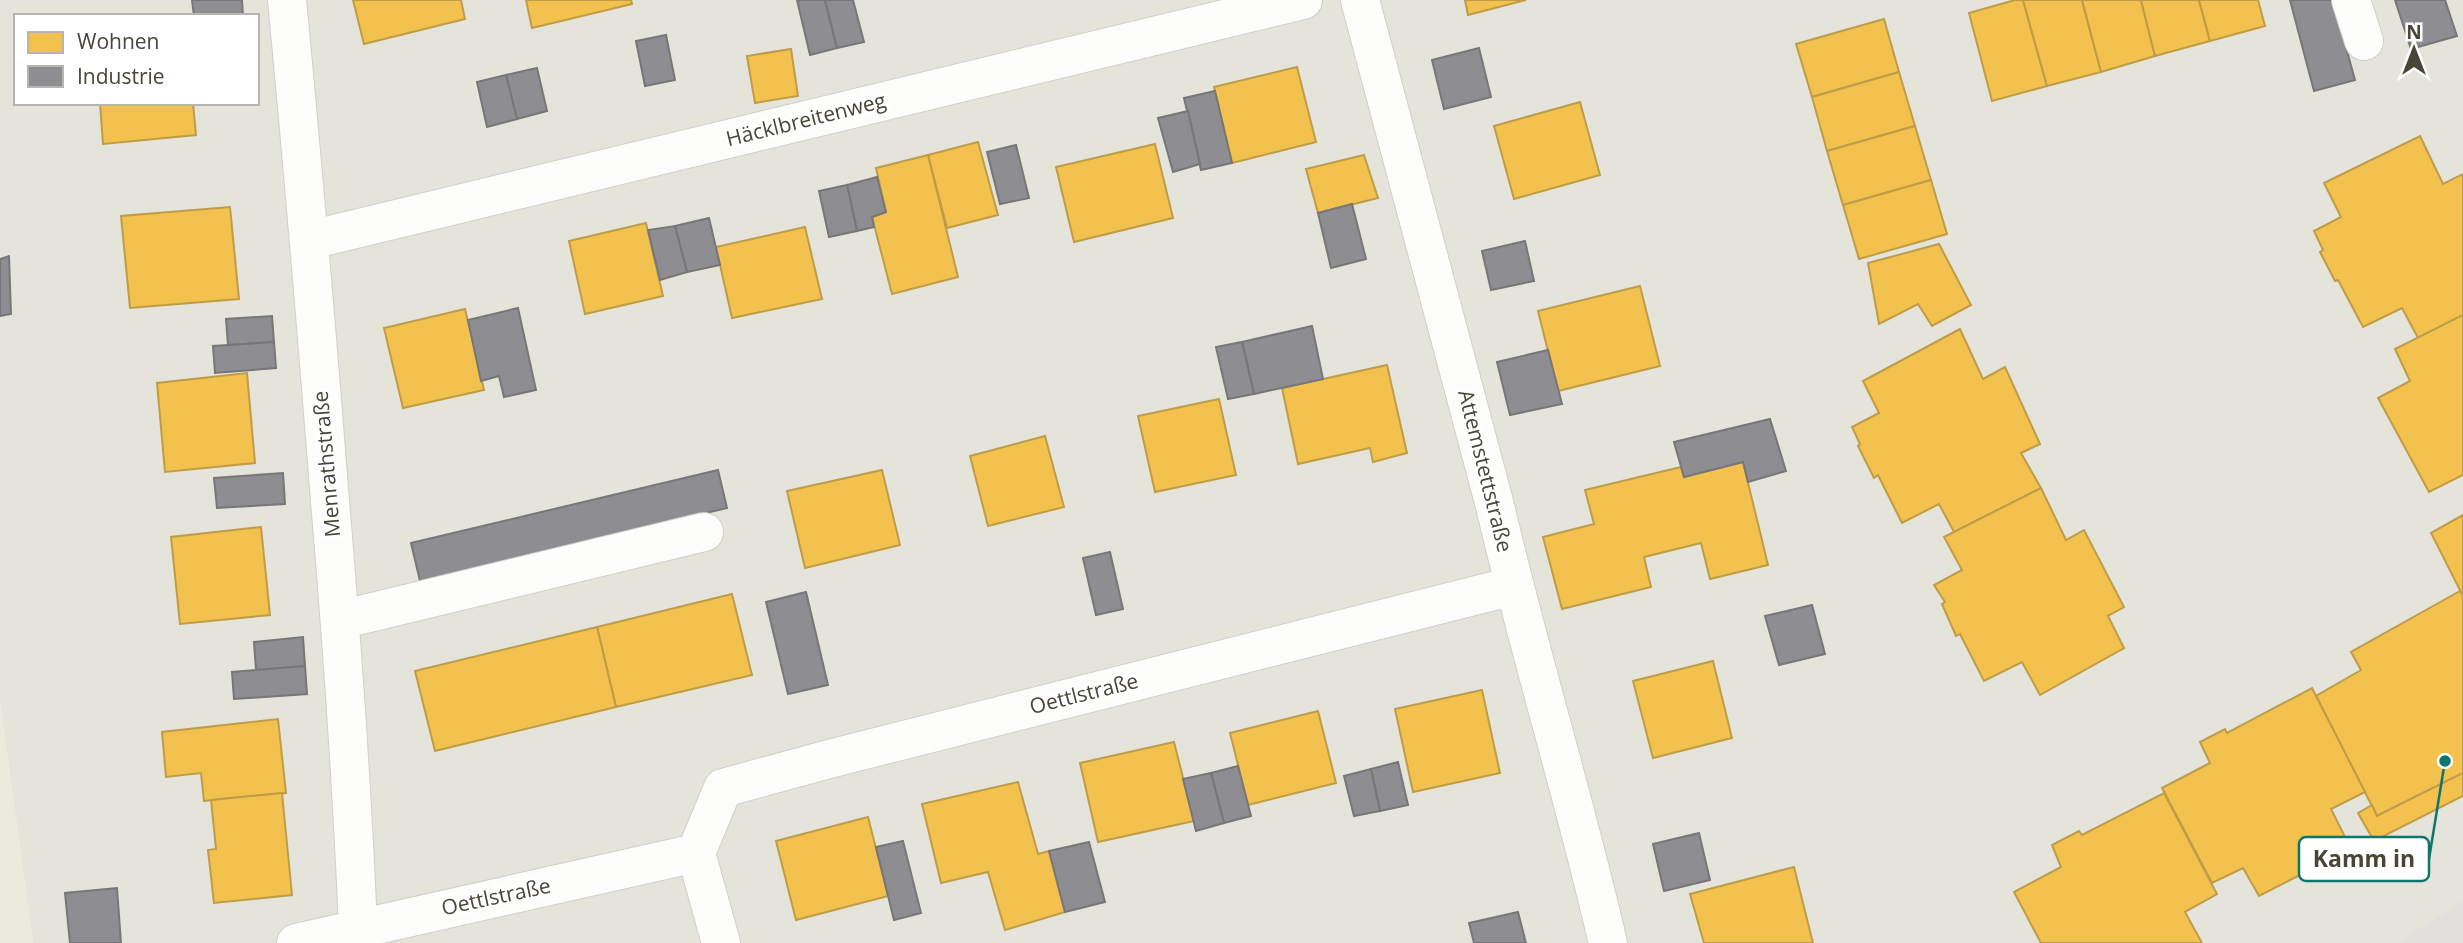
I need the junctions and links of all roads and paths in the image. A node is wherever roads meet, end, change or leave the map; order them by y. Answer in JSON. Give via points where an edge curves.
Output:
{"nodes":[{"id":1,"x":287,"y":0,"type":"edge"},
{"id":2,"x":1303,"y":0,"type":"edge"},
{"id":3,"x":1360,"y":0,"type":"edge"},
{"id":4,"x":2351,"y":0,"type":"edge"},
{"id":5,"x":2364,"y":41,"type":"dead end"},
{"id":6,"x":310,"y":240,"type":"junction"},
{"id":7,"x":704,"y":532,"type":"dead end"},
{"id":8,"x":1513,"y":586,"type":"junction"},
{"id":9,"x":340,"y":620,"type":"junction"},
{"id":10,"x":696,"y":853,"type":"junction"},
{"id":11,"x":358,"y":928,"type":"junction"},
{"id":12,"x":296,"y":943,"type":"edge"},
{"id":13,"x":721,"y":943,"type":"edge"},
{"id":14,"x":1608,"y":943,"type":"edge"}],
"edges":[{"from":1,"to":6,"type":"street","name":"Menrathstraße"},
{"from":2,"to":6,"type":"street","name":"Häcklbreitenweg"},
{"from":3,"to":8,"type":"street","name":"Attemstettstraße"},
{"from":4,"to":5,"type":"street"},
{"from":6,"to":9,"type":"street","name":"Menrathstraße"},
{"from":7,"to":9,"type":"street"},
{"from":8,"to":10,"type":"street","name":"Oettlstraße","via":[[723,788]]},
{"from":8,"to":14,"type":"street","name":"Attemstettstraße"},
{"from":9,"to":11,"type":"street","name":"Menrathstraße"},
{"from":10,"to":11,"type":"street","name":"Oettlstraße"},
{"from":10,"to":13,"type":"street"},
{"from":11,"to":12,"type":"street","name":"Oettlstraße"}]}
